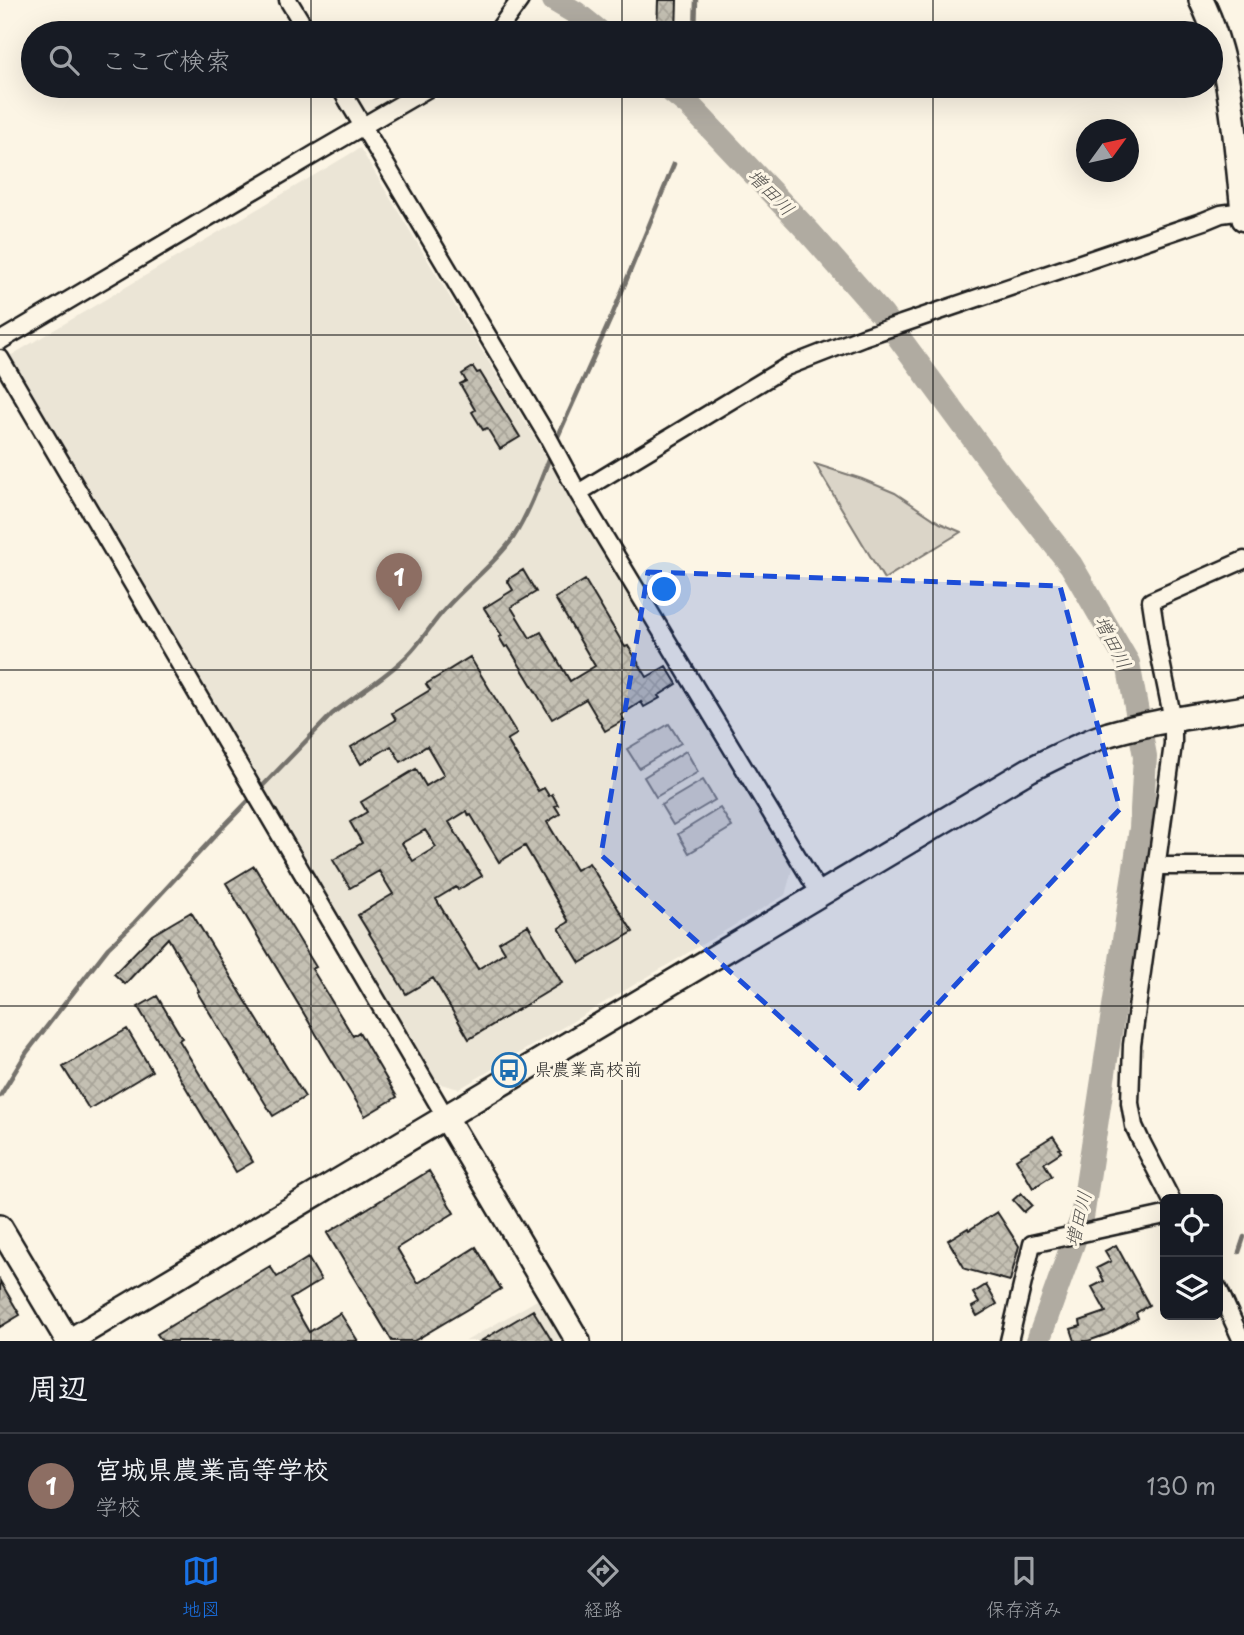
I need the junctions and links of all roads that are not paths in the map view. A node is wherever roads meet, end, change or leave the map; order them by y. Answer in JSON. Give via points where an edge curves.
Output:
{"nodes":[{"id":1,"x":288,"y":0,"type":"edge"},
{"id":2,"x":1201,"y":0,"type":"edge"},
{"id":3,"x":517,"y":4,"type":"edge"},
{"id":4,"x":301,"y":21,"type":"edge"},
{"id":5,"x":505,"y":21,"type":"edge"},
{"id":6,"x":1210,"y":21,"type":"edge"},
{"id":7,"x":1223,"y":59,"type":"edge"},
{"id":8,"x":346,"y":98,"type":"edge"},
{"id":9,"x":411,"y":98,"type":"edge"},
{"id":10,"x":1238,"y":120,"type":"edge"},
{"id":11,"x":363,"y":125,"type":"junction"},
{"id":12,"x":1236,"y":214,"type":"edge"},
{"id":13,"x":0,"y":341,"type":"edge"},
{"id":14,"x":0,"y":358,"type":"edge"},
{"id":15,"x":578,"y":493,"type":"junction"},
{"id":16,"x":1244,"y":560,"type":"edge"},
{"id":17,"x":1244,"y":708,"type":"edge"},
{"id":18,"x":1165,"y":722,"type":"junction"},
{"id":19,"x":1157,"y":866,"type":"junction"},
{"id":20,"x":1244,"y":866,"type":"edge"},
{"id":21,"x":820,"y":894,"type":"junction"},
{"id":22,"x":445,"y":1116,"type":"junction"},
{"id":23,"x":1168,"y":1194,"type":"edge"},
{"id":24,"x":1160,"y":1216,"type":"edge"},
{"id":25,"x":0,"y":1227,"type":"edge"},
{"id":26,"x":1223,"y":1299,"type":"edge"},
{"id":27,"x":68,"y":1341,"type":"edge"},
{"id":28,"x":579,"y":1341,"type":"edge"},
{"id":29,"x":1009,"y":1341,"type":"edge"},
{"id":30,"x":1242,"y":1341,"type":"edge"}],
"edges":[{"from":1,"to":4,"type":"street"},
{"from":2,"to":6,"type":"street"},
{"from":3,"to":5,"type":"street"},
{"from":7,"to":10,"type":"street"},
{"from":8,"to":11,"type":"street"},
{"from":9,"to":11,"type":"street"},
{"from":10,"to":12,"type":"street"},
{"from":11,"to":13,"type":"street"},
{"from":11,"to":15,"type":"street"},
{"from":12,"to":15,"type":"street","via":[[786,367]]},
{"from":14,"to":22,"type":"street"},
{"from":15,"to":21,"type":"street"},
{"from":16,"to":18,"type":"street","via":[[1151,601]]},
{"from":17,"to":18,"type":"street"},
{"from":18,"to":19,"type":"street","via":[[1173,744]]},
{"from":18,"to":21,"type":"street","via":[[1115,733],[1029,769]]},
{"from":19,"to":20,"type":"street"},
{"from":19,"to":23,"type":"street","via":[[1132,1045],[1130,1103],[1134,1126]]},
{"from":21,"to":22,"type":"street"},
{"from":22,"to":27,"type":"street"},
{"from":22,"to":28,"type":"street"},
{"from":24,"to":29,"type":"street","via":[[1032,1244]]},
{"from":25,"to":27,"type":"street"},
{"from":26,"to":30,"type":"street"}]}
